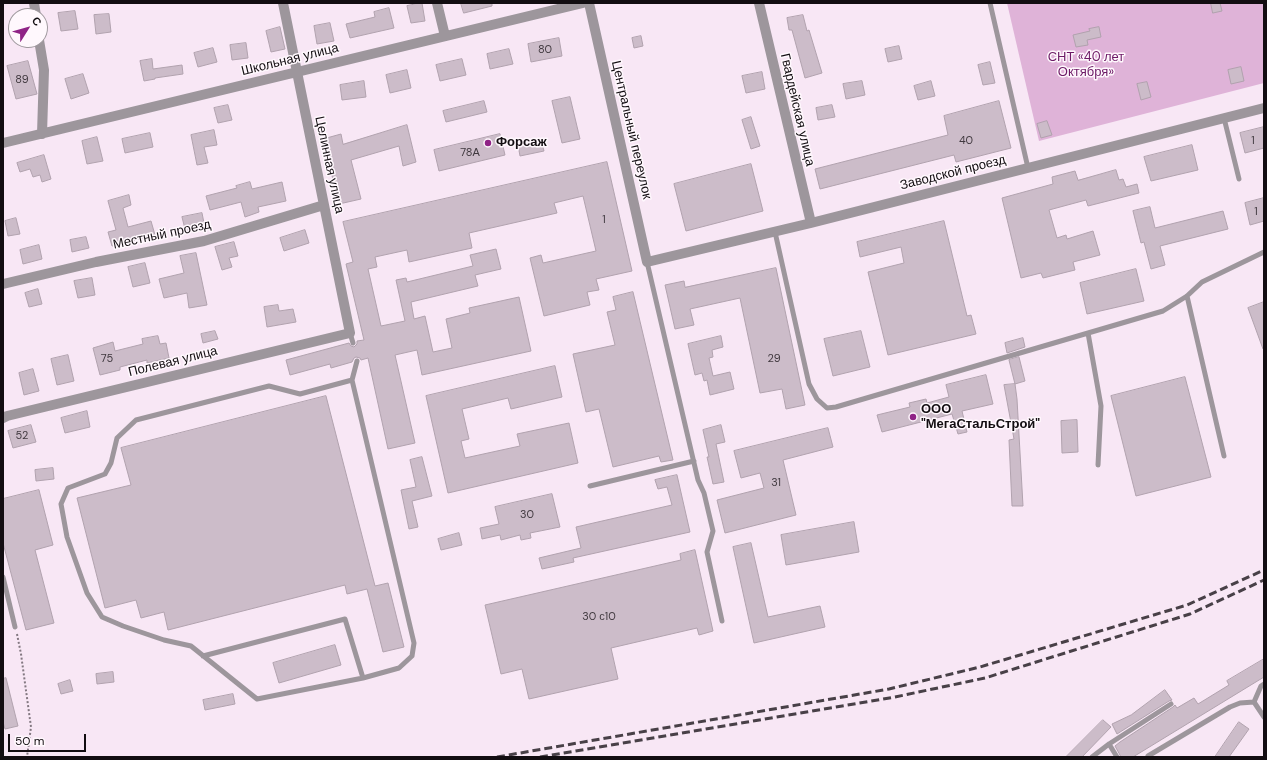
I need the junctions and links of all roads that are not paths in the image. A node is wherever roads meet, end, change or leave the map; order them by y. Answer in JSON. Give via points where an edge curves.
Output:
{"nodes":[{"id":1,"x":283,"y":3,"type":"edge"},
{"id":2,"x":437,"y":3,"type":"edge"},
{"id":3,"x":583,"y":3,"type":"edge"},
{"id":4,"x":589,"y":3,"type":"edge"},
{"id":5,"x":759,"y":3,"type":"edge"},
{"id":6,"x":990,"y":3,"type":"edge"},
{"id":7,"x":445,"y":36,"type":"junction"},
{"id":8,"x":40,"y":48,"type":"edge"},
{"id":9,"x":296,"y":72,"type":"junction"},
{"id":10,"x":1264,"y":108,"type":"edge"},
{"id":11,"x":1224,"y":118,"type":"junction"},
{"id":12,"x":42,"y":134,"type":"junction"},
{"id":13,"x":3,"y":143,"type":"edge"},
{"id":14,"x":1028,"y":168,"type":"junction"},
{"id":15,"x":1239,"y":179,"type":"dead end"},
{"id":16,"x":324,"y":206,"type":"junction"},
{"id":17,"x":811,"y":223,"type":"junction"},
{"id":18,"x":775,"y":232,"type":"junction"},
{"id":19,"x":1264,"y":252,"type":"edge"},
{"id":20,"x":648,"y":262,"type":"junction"},
{"id":21,"x":3,"y":284,"type":"edge"},
{"id":22,"x":1187,"y":296,"type":"junction"},
{"id":23,"x":1088,"y":333,"type":"junction"},
{"id":24,"x":351,"y":338,"type":"joint"},
{"id":25,"x":357,"y":361,"type":"dead end"},
{"id":26,"x":352,"y":380,"type":"junction"},
{"id":27,"x":3,"y":418,"type":"edge"},
{"id":28,"x":1224,"y":456,"type":"dead end"},
{"id":29,"x":694,"y":461,"type":"junction"},
{"id":30,"x":1098,"y":465,"type":"dead end"},
{"id":31,"x":590,"y":486,"type":"dead end"},
{"id":32,"x":3,"y":580,"type":"edge"},
{"id":33,"x":722,"y":621,"type":"dead end"},
{"id":34,"x":15,"y":627,"type":"road end"},
{"id":35,"x":203,"y":656,"type":"junction"},
{"id":36,"x":363,"y":678,"type":"junction"},
{"id":37,"x":1264,"y":684,"type":"edge"},
{"id":38,"x":1254,"y":702,"type":"junction"},
{"id":39,"x":1171,"y":704,"type":"dead end"},
{"id":40,"x":1264,"y":717,"type":"edge"},
{"id":41,"x":1109,"y":744,"type":"junction"},
{"id":42,"x":1148,"y":756,"type":"edge"},
{"id":43,"x":1092,"y":757,"type":"edge"},
{"id":44,"x":1118,"y":757,"type":"edge"}],
"edges":[{"from":1,"to":9,"type":"street","name":"Целинная улица"},
{"from":2,"to":7,"type":"street"},
{"from":3,"to":7,"type":"street","name":"Школьная улица"},
{"from":4,"to":20,"type":"street","name":"Центральный переулок"},
{"from":5,"to":17,"type":"street","name":"Гвардейская улица"},
{"from":6,"to":14,"type":"lane"},
{"from":7,"to":9,"type":"street","name":"Школьная улица"},
{"from":8,"to":12,"type":"street","via":[[44,70]]},
{"from":9,"to":12,"type":"street","name":"Школьная улица"},
{"from":9,"to":16,"type":"street","name":"Целинная улица"},
{"from":10,"to":11,"type":"street","name":"Заводской проезд"},
{"from":11,"to":14,"type":"street","name":"Заводской проезд"},
{"from":11,"to":15,"type":"lane"},
{"from":12,"to":13,"type":"street","name":"Школьная улица"},
{"from":14,"to":17,"type":"street","name":"Заводской проезд"},
{"from":16,"to":21,"type":"street","name":"Местный проезд","via":[[204,240]]},
{"from":16,"to":24,"type":"street","name":"Целинная улица"},
{"from":17,"to":18,"type":"street","name":"Заводской проезд"},
{"from":18,"to":20,"type":"street","name":"Заводской проезд"},
{"from":18,"to":23,"type":"lane","via":[[809,384],[817,399],[827,408]]},
{"from":19,"to":22,"type":"lane","via":[[1202,282]]},
{"from":20,"to":29,"type":"lane"},
{"from":22,"to":23,"type":"lane","via":[[1163,311]]},
{"from":22,"to":28,"type":"lane"},
{"from":23,"to":30,"type":"lane","via":[[1101,406]]},
{"from":24,"to":27,"type":"street","name":"Полевая улица"},
{"from":25,"to":26,"type":"lane"},
{"from":26,"to":35,"type":"lane","via":[[300,394],[269,386],[136,420],[117,438],[111,463],[105,474],[68,488],[61,504],[67,538],[87,593],[102,617],[164,640],[191,646]]},
{"from":26,"to":36,"type":"lane","via":[[414,643],[412,656],[399,668]]},
{"from":29,"to":31,"type":"lane"},
{"from":29,"to":33,"type":"lane","via":[[713,531],[707,552]]},
{"from":32,"to":34,"type":"lane"},
{"from":35,"to":36,"type":"lane","via":[[257,699]]},
{"from":35,"to":36,"type":"lane","via":[[345,619]]},
{"from":37,"to":38,"type":"lane"},
{"from":38,"to":40,"type":"lane"},
{"from":38,"to":42,"type":"lane","via":[[1230,707]]},
{"from":39,"to":41,"type":"lane"},
{"from":41,"to":43,"type":"lane"},
{"from":41,"to":44,"type":"lane"}]}
